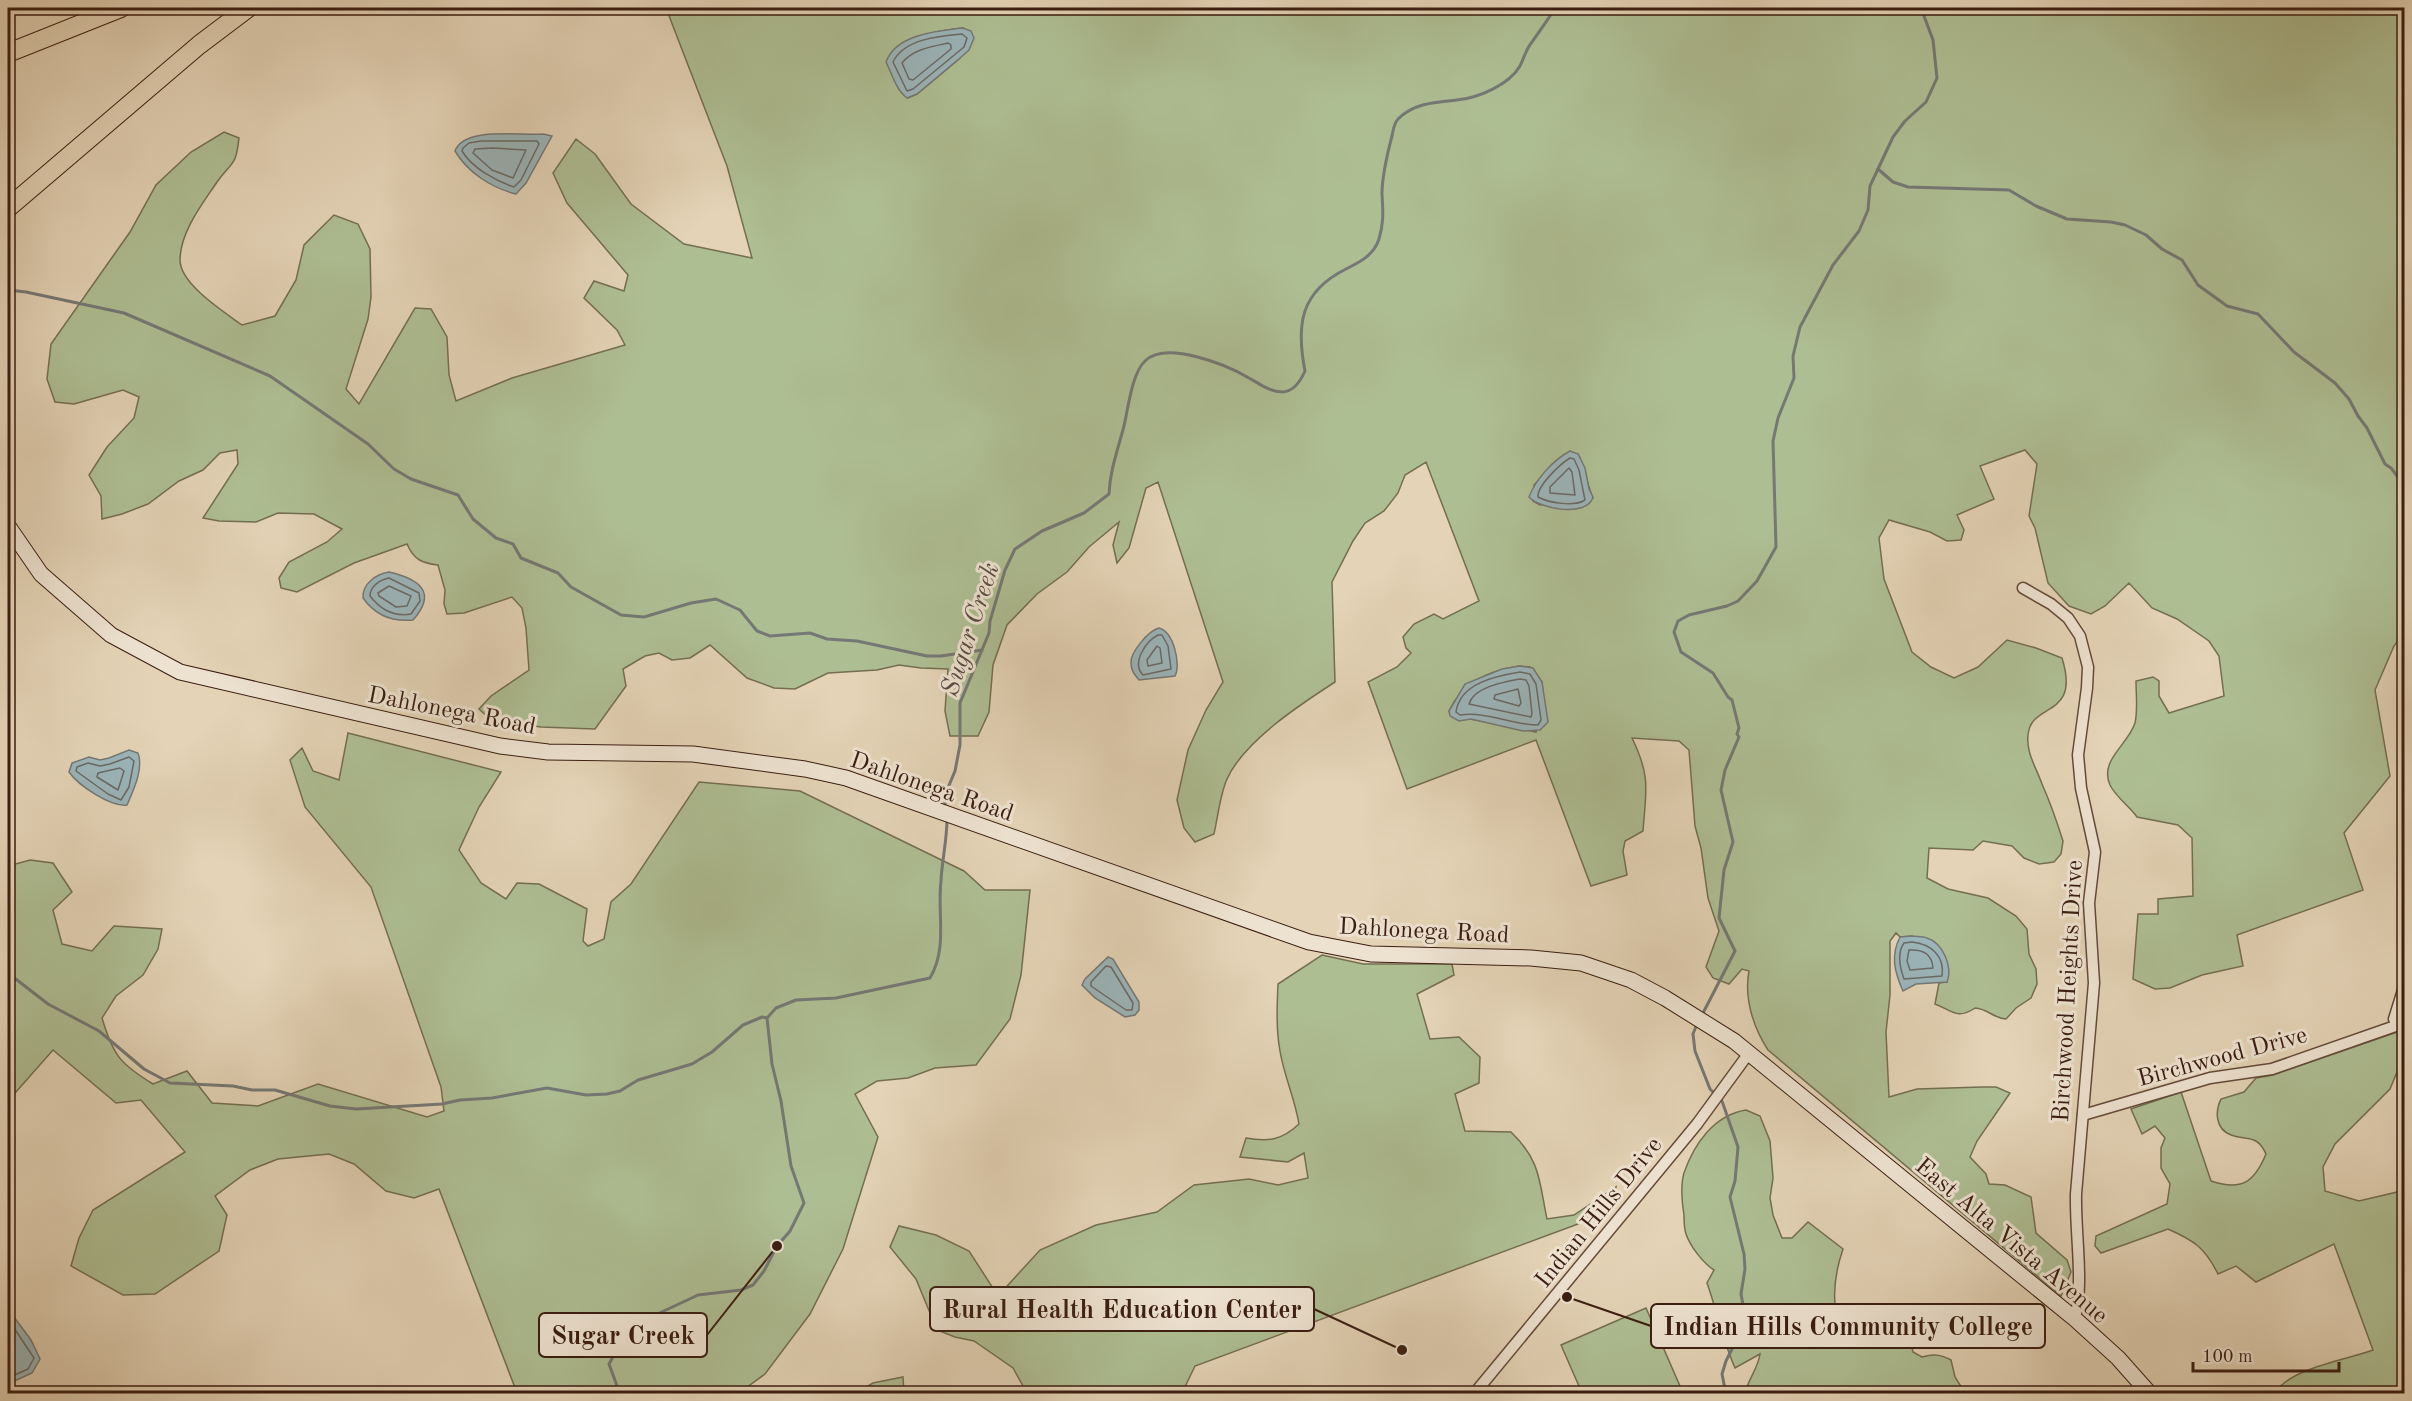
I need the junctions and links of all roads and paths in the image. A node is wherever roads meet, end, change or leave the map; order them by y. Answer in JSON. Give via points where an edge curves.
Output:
{"nodes":[{"id":1,"x":121,"y":8,"type":"edge"},
{"id":2,"x":248,"y":8,"type":"edge"},
{"id":3,"x":8,"y":53,"type":"edge"},
{"id":4,"x":8,"y":208,"type":"edge"},
{"id":5,"x":8,"y":526,"type":"edge"},
{"id":6,"x":2023,"y":588,"type":"dead end"},
{"id":7,"x":2404,"y":987,"type":"edge"},
{"id":8,"x":2401,"y":1024,"type":"edge"},
{"id":9,"x":1749,"y":1053,"type":"junction"},
{"id":10,"x":2083,"y":1115,"type":"junction"},
{"id":11,"x":1840,"y":1128,"type":"joint"},
{"id":12,"x":2075,"y":1319,"type":"junction"},
{"id":13,"x":1474,"y":1394,"type":"edge"},
{"id":14,"x":2150,"y":1394,"type":"edge"}],
"edges":[{"from":1,"to":3,"type":"highway"},
{"from":2,"to":4,"type":"highway"},
{"from":5,"to":9,"type":"main road","name":"Dahlonega Road","via":[[41,574],[111,635],[180,672],[500,746],[568,752],[693,754],[764,762],[846,778],[1309,942],[1371,954],[1581,963],[1631,980],[1665,998]]},
{"from":6,"to":10,"type":"street","name":"Birchwood Heights Drive","via":[[2068,618],[2080,636],[2088,667],[2078,755],[2081,788],[2096,852],[2089,903],[2094,983]]},
{"from":7,"to":8,"type":"street","via":[[2394,1019]]},
{"from":8,"to":10,"type":"street","name":"Birchwood Drive","via":[[2272,1069],[2210,1078]]},
{"from":9,"to":11,"type":"main road","name":"Dahlonega Road"},
{"from":9,"to":13,"type":"street","name":"Indian Hills Drive","via":[[1697,1124]]},
{"from":10,"to":12,"type":"street","name":"Birchwood Heights Drive","via":[[2075,1228],[2080,1299]]},
{"from":11,"to":12,"type":"main road","name":"East Alta Vista Avenue"},
{"from":12,"to":14,"type":"main road","name":"East Alta Vista Avenue"}]}
